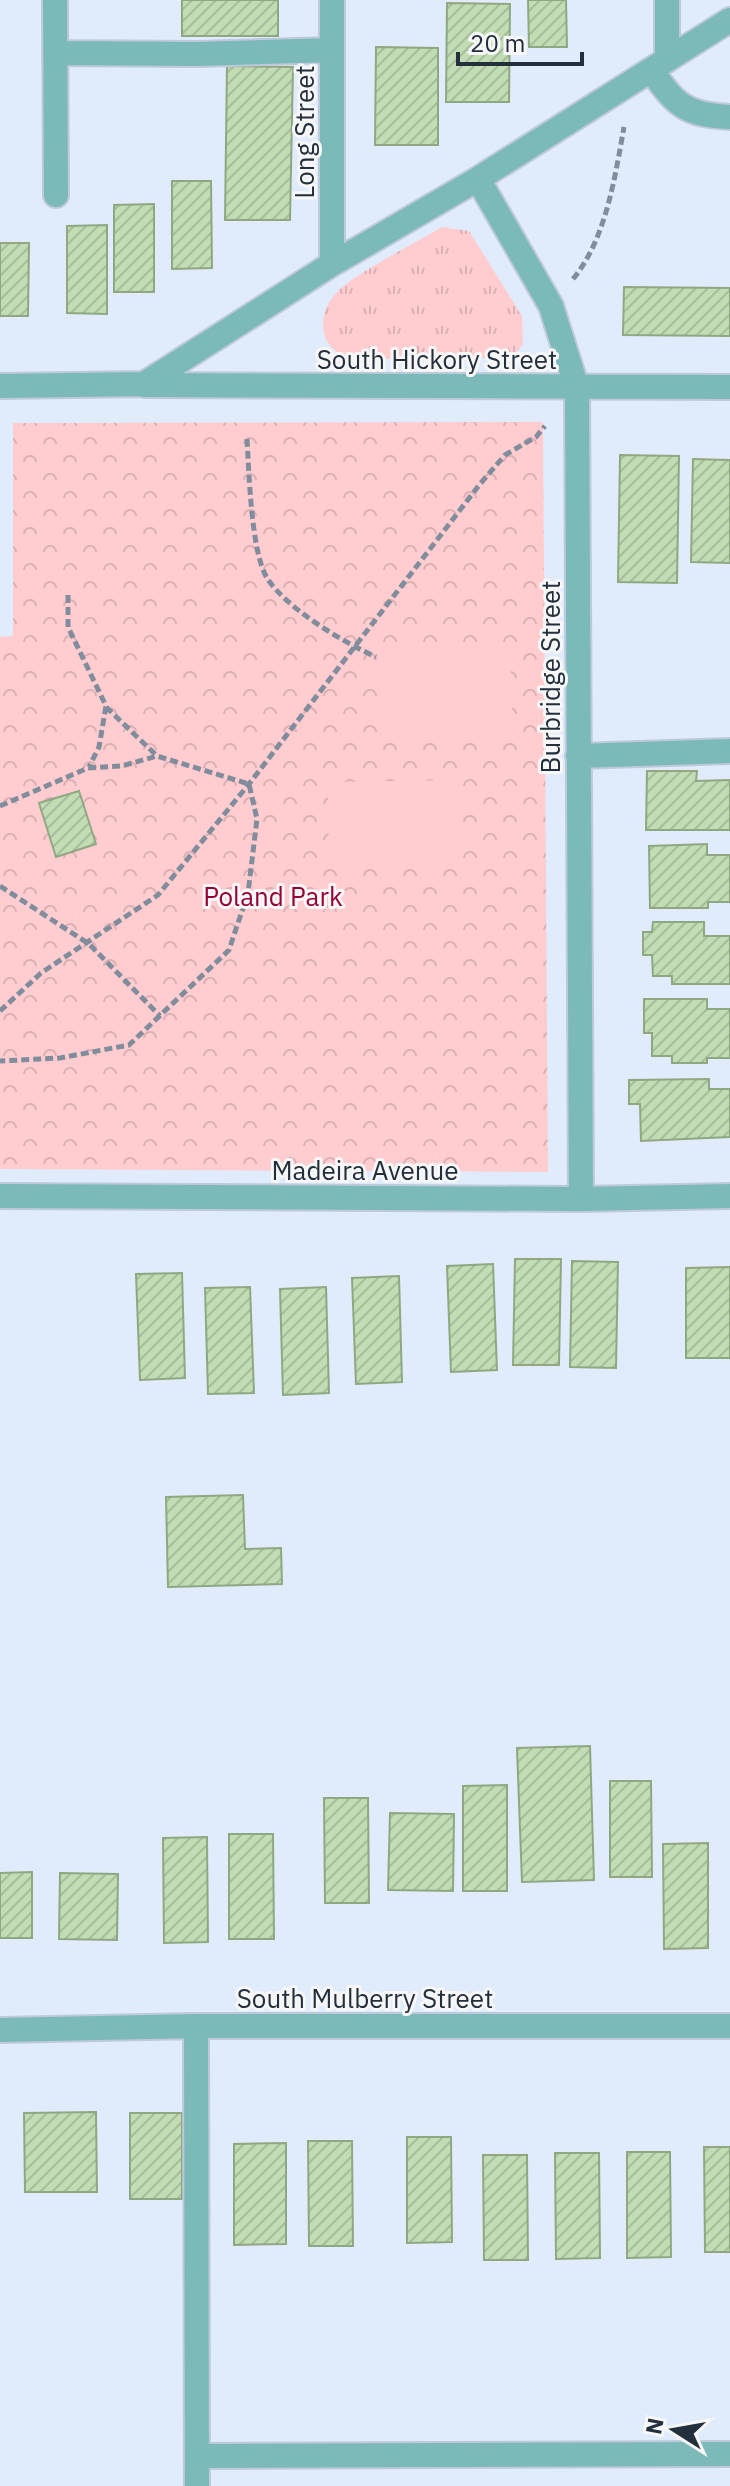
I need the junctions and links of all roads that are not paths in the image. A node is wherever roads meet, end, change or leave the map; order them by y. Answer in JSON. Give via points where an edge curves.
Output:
{"nodes":[{"id":1,"x":55,"y":0,"type":"edge"},
{"id":2,"x":332,"y":0,"type":"edge"},
{"id":3,"x":667,"y":0,"type":"edge"},
{"id":4,"x":730,"y":20,"type":"edge"},
{"id":5,"x":332,"y":50,"type":"junction"},
{"id":6,"x":56,"y":53,"type":"junction"},
{"id":7,"x":659,"y":65,"type":"junction"},
{"id":8,"x":730,"y":117,"type":"edge"},
{"id":9,"x":478,"y":179,"type":"junction"},
{"id":10,"x":56,"y":195,"type":"dead end"},
{"id":11,"x":332,"y":264,"type":"junction"},
{"id":12,"x":144,"y":384,"type":"junction"},
{"id":13,"x":0,"y":386,"type":"edge"},
{"id":14,"x":730,"y":387,"type":"edge"},
{"id":15,"x":577,"y":388,"type":"junction"},
{"id":16,"x":730,"y":751,"type":"edge"},
{"id":17,"x":578,"y":756,"type":"junction"},
{"id":18,"x":0,"y":1196,"type":"edge"},
{"id":19,"x":730,"y":1196,"type":"edge"},
{"id":20,"x":581,"y":1199,"type":"junction"},
{"id":21,"x":196,"y":2026,"type":"junction"},
{"id":22,"x":730,"y":2026,"type":"edge"},
{"id":23,"x":0,"y":2030,"type":"edge"},
{"id":24,"x":730,"y":2454,"type":"edge"},
{"id":25,"x":197,"y":2456,"type":"junction"},
{"id":26,"x":197,"y":2486,"type":"edge"}],
"edges":[{"from":1,"to":6,"type":"street"},
{"from":2,"to":5,"type":"street","name":"Long Street"},
{"from":3,"to":7,"type":"street"},
{"from":4,"to":7,"type":"street"},
{"from":5,"to":6,"type":"street"},
{"from":5,"to":11,"type":"street","name":"Long Street"},
{"from":6,"to":10,"type":"street"},
{"from":7,"to":8,"type":"street","via":[[675,104],[704,116]]},
{"from":7,"to":9,"type":"street"},
{"from":9,"to":11,"type":"street"},
{"from":9,"to":15,"type":"street","name":"Burbridge Street","via":[[551,306]]},
{"from":11,"to":12,"type":"street"},
{"from":12,"to":13,"type":"street","name":"South Hickory Street"},
{"from":12,"to":15,"type":"street","name":"South Hickory Street"},
{"from":14,"to":15,"type":"street","name":"South Hickory Street"},
{"from":15,"to":17,"type":"street","name":"Burbridge Street"},
{"from":16,"to":17,"type":"street"},
{"from":17,"to":20,"type":"street","name":"Burbridge Street"},
{"from":18,"to":20,"type":"street","name":"Madeira Avenue"},
{"from":19,"to":20,"type":"street","name":"Madeira Avenue"},
{"from":21,"to":22,"type":"street","name":"South Mulberry Street"},
{"from":21,"to":23,"type":"street","name":"South Mulberry Street"},
{"from":21,"to":25,"type":"street"},
{"from":24,"to":25,"type":"street"},
{"from":25,"to":26,"type":"street"}]}
